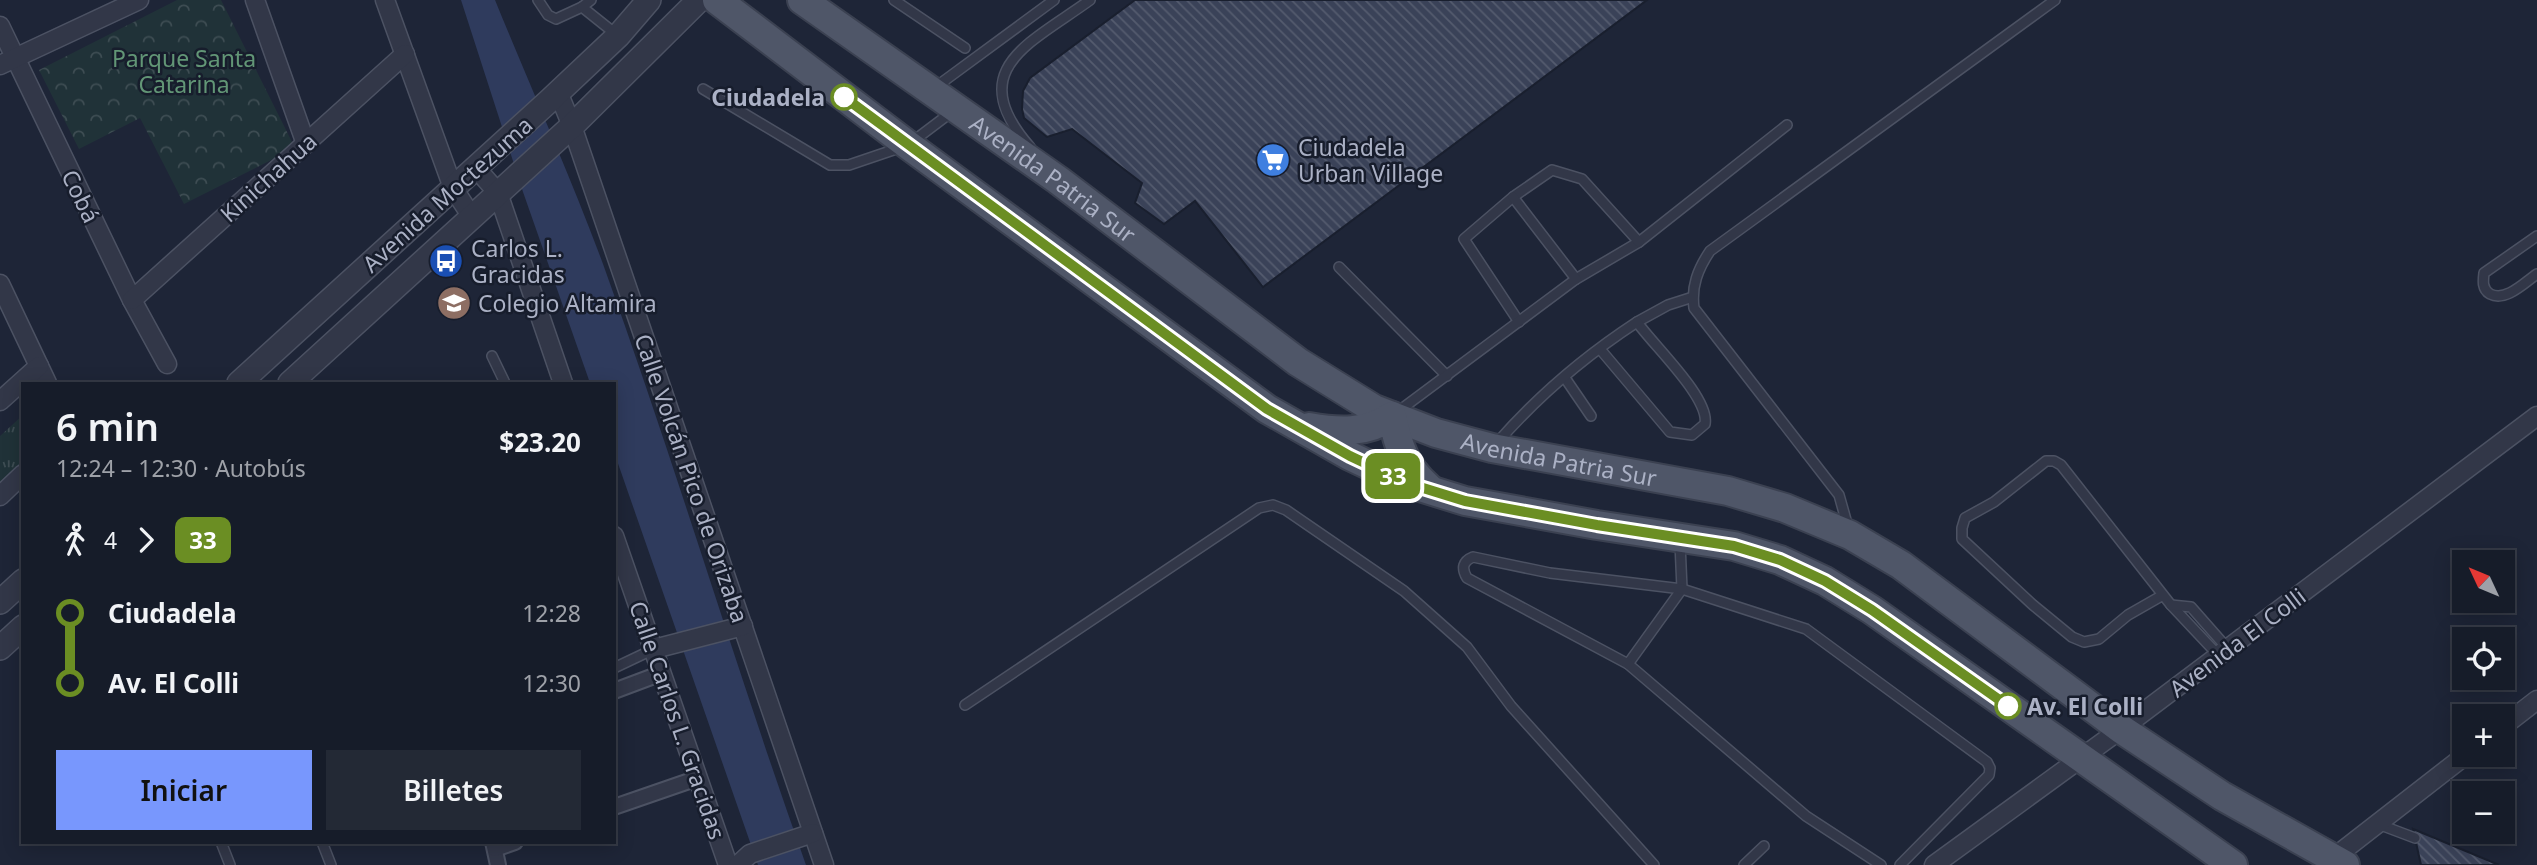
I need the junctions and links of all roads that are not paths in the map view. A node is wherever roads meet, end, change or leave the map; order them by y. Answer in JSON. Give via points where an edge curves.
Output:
{"nodes":[{"id":1,"x":139,"y":0,"type":"edge"},
{"id":2,"x":255,"y":0,"type":"edge"},
{"id":3,"x":385,"y":0,"type":"edge"},
{"id":4,"x":538,"y":0,"type":"edge"},
{"id":5,"x":591,"y":0,"type":"edge"},
{"id":6,"x":649,"y":0,"type":"edge"},
{"id":7,"x":699,"y":0,"type":"edge"},
{"id":8,"x":717,"y":0,"type":"edge"},
{"id":9,"x":802,"y":0,"type":"edge"},
{"id":10,"x":893,"y":0,"type":"edge"},
{"id":11,"x":1054,"y":0,"type":"edge"},
{"id":12,"x":1090,"y":0,"type":"edge"},
{"id":13,"x":2055,"y":0,"type":"edge"},
{"id":14,"x":582,"y":7,"type":"junction"},
{"id":15,"x":0,"y":26,"type":"edge"},
{"id":16,"x":618,"y":36,"type":"junction"},
{"id":17,"x":965,"y":48,"type":"dead end"},
{"id":18,"x":405,"y":54,"type":"junction"},
{"id":19,"x":7,"y":61,"type":"edge"},
{"id":20,"x":703,"y":89,"type":"dead end"},
{"id":21,"x":932,"y":90,"type":"junction"},
{"id":22,"x":554,"y":96,"type":"junction"},
{"id":23,"x":958,"y":108,"type":"junction"},
{"id":24,"x":1787,"y":125,"type":"dead end"},
{"id":25,"x":564,"y":133,"type":"junction"},
{"id":26,"x":306,"y":144,"type":"junction"},
{"id":27,"x":908,"y":145,"type":"junction"},
{"id":28,"x":476,"y":168,"type":"junction"},
{"id":29,"x":1058,"y":180,"type":"junction"},
{"id":30,"x":506,"y":186,"type":"junction"},
{"id":31,"x":453,"y":188,"type":"junction"},
{"id":32,"x":1513,"y":197,"type":"junction"},
{"id":33,"x":471,"y":217,"type":"junction"},
{"id":34,"x":2537,"y":236,"type":"edge"},
{"id":35,"x":1639,"y":242,"type":"junction"},
{"id":36,"x":1339,"y":267,"type":"dead end"},
{"id":37,"x":2537,"y":274,"type":"edge"},
{"id":38,"x":1576,"y":279,"type":"junction"},
{"id":39,"x":0,"y":284,"type":"edge"},
{"id":40,"x":1693,"y":297,"type":"junction"},
{"id":41,"x":132,"y":300,"type":"junction"},
{"id":42,"x":1519,"y":322,"type":"junction"},
{"id":43,"x":1637,"y":322,"type":"junction"},
{"id":44,"x":1600,"y":349,"type":"junction"},
{"id":45,"x":492,"y":356,"type":"dead end"},
{"id":46,"x":167,"y":364,"type":"dead end"},
{"id":47,"x":38,"y":366,"type":"junction"},
{"id":48,"x":1447,"y":376,"type":"junction"},
{"id":49,"x":1565,"y":378,"type":"junction"},
{"id":50,"x":46,"y":382,"type":"edge"},
{"id":51,"x":240,"y":382,"type":"edge"},
{"id":52,"x":291,"y":382,"type":"edge"},
{"id":53,"x":505,"y":382,"type":"edge"},
{"id":54,"x":564,"y":382,"type":"edge"},
{"id":55,"x":0,"y":401,"type":"edge"},
{"id":56,"x":1392,"y":416,"type":"junction"},
{"id":57,"x":1591,"y":416,"type":"dead end"},
{"id":58,"x":2537,"y":416,"type":"edge"},
{"id":59,"x":1296,"y":425,"type":"junction"},
{"id":60,"x":1492,"y":448,"type":"junction"},
{"id":61,"x":21,"y":476,"type":"edge"},
{"id":62,"x":1432,"y":490,"type":"junction"},
{"id":63,"x":0,"y":496,"type":"edge"},
{"id":64,"x":1850,"y":535,"type":"junction"},
{"id":65,"x":1680,"y":538,"type":"junction"},
{"id":66,"x":616,"y":542,"type":"edge"},
{"id":67,"x":21,"y":583,"type":"edge"},
{"id":68,"x":1682,"y":589,"type":"junction"},
{"id":69,"x":2163,"y":595,"type":"junction"},
{"id":70,"x":0,"y":602,"type":"edge"},
{"id":71,"x":737,"y":627,"type":"junction"},
{"id":72,"x":21,"y":629,"type":"edge"},
{"id":73,"x":0,"y":648,"type":"edge"},
{"id":74,"x":654,"y":649,"type":"junction"},
{"id":75,"x":2223,"y":652,"type":"junction"},
{"id":76,"x":1628,"y":664,"type":"junction"},
{"id":77,"x":616,"y":667,"type":"edge"},
{"id":78,"x":662,"y":673,"type":"junction"},
{"id":79,"x":616,"y":690,"type":"edge"},
{"id":80,"x":2537,"y":700,"type":"edge"},
{"id":81,"x":965,"y":705,"type":"dead end"},
{"id":82,"x":2515,"y":717,"type":"edge"},
{"id":83,"x":2121,"y":729,"type":"junction"},
{"id":84,"x":2081,"y":759,"type":"junction"},
{"id":85,"x":2452,"y":766,"type":"edge"},
{"id":86,"x":698,"y":778,"type":"junction"},
{"id":87,"x":616,"y":806,"type":"edge"},
{"id":88,"x":2378,"y":824,"type":"junction"},
{"id":89,"x":807,"y":835,"type":"junction"},
{"id":90,"x":2415,"y":838,"type":"dead end"},
{"id":91,"x":222,"y":844,"type":"edge"},
{"id":92,"x":323,"y":844,"type":"edge"},
{"id":93,"x":494,"y":845,"type":"edge"},
{"id":94,"x":1764,"y":846,"type":"dead end"},
{"id":95,"x":744,"y":860,"type":"edge"},
{"id":96,"x":2338,"y":862,"type":"edge"},
{"id":97,"x":230,"y":865,"type":"edge"},
{"id":98,"x":331,"y":865,"type":"edge"},
{"id":99,"x":498,"y":865,"type":"edge"},
{"id":100,"x":728,"y":865,"type":"edge"},
{"id":101,"x":824,"y":865,"type":"edge"},
{"id":102,"x":1654,"y":865,"type":"edge"},
{"id":103,"x":1744,"y":865,"type":"edge"},
{"id":104,"x":1881,"y":865,"type":"edge"},
{"id":105,"x":1900,"y":865,"type":"edge"},
{"id":106,"x":1934,"y":865,"type":"edge"},
{"id":107,"x":2233,"y":865,"type":"edge"}],
"edges":[{"from":1,"to":19,"type":"street"},
{"from":2,"to":26,"type":"street"},
{"from":3,"to":18,"type":"street"},
{"from":4,"to":14,"type":"lane","via":[[556,19]]},
{"from":5,"to":14,"type":"lane"},
{"from":6,"to":16,"type":"street","name":"Avenida Moctezuma"},
{"from":7,"to":25,"type":"street","name":"Avenida Moctezuma"},
{"from":8,"to":27,"type":"main road"},
{"from":9,"to":21,"type":"main road","name":"Avenida Patria Sur"},
{"from":10,"to":17,"type":"lane"},
{"from":11,"to":21,"type":"lane"},
{"from":12,"to":29,"type":"lane","via":[[1018,52],[1006,66],[1001,82],[1005,110],[1024,141]]},
{"from":13,"to":40,"type":"lane","via":[[1710,251],[1700,266]]},
{"from":14,"to":16,"type":"lane"},
{"from":15,"to":19,"type":"street","name":"Cobá"},
{"from":16,"to":22,"type":"street","name":"Avenida Moctezuma"},
{"from":18,"to":26,"type":"street","name":"Kinichahua"},
{"from":18,"to":31,"type":"street"},
{"from":19,"to":41,"type":"street","name":"Cobá"},
{"from":20,"to":27,"type":"lane","via":[[830,165],[849,164]]},
{"from":21,"to":23,"type":"main road","name":"Avenida Patria Sur"},
{"from":22,"to":25,"type":"street","name":"Calle Volcán Pico de Orizaba"},
{"from":22,"to":28,"type":"street","name":"Avenida Moctezuma"},
{"from":23,"to":27,"type":"lane"},
{"from":23,"to":29,"type":"main road","name":"Avenida Patria Sur"},
{"from":24,"to":35,"type":"lane"},
{"from":25,"to":30,"type":"street","name":"Avenida Moctezuma"},
{"from":25,"to":71,"type":"street","name":"Calle Volcán Pico de Orizaba"},
{"from":26,"to":41,"type":"street","name":"Kinichahua"},
{"from":27,"to":59,"type":"main road","via":[[1267,409]]},
{"from":28,"to":30,"type":"street"},
{"from":28,"to":31,"type":"street","name":"Avenida Moctezuma"},
{"from":29,"to":56,"type":"main road","name":"Avenida Patria Sur","via":[[1298,362]]},
{"from":30,"to":33,"type":"street","name":"Avenida Moctezuma"},
{"from":30,"to":54,"type":"street"},
{"from":31,"to":33,"type":"street"},
{"from":31,"to":51,"type":"street","name":"Avenida Moctezuma"},
{"from":32,"to":35,"type":"lane","via":[[1552,170],[1581,179]]},
{"from":32,"to":38,"type":"lane"},
{"from":32,"to":42,"type":"lane","via":[[1464,239]]},
{"from":33,"to":52,"type":"street","name":"Avenida Moctezuma"},
{"from":34,"to":37,"type":"lane","via":[[2484,273],[2482,282],[2492,295],[2504,296]]},
{"from":35,"to":38,"type":"lane"},
{"from":36,"to":48,"type":"lane"},
{"from":38,"to":42,"type":"lane"},
{"from":39,"to":47,"type":"street"},
{"from":40,"to":43,"type":"lane"},
{"from":40,"to":64,"type":"lane","via":[[1694,308],[1839,495]]},
{"from":41,"to":46,"type":"street","name":"Cobá"},
{"from":42,"to":48,"type":"lane"},
{"from":43,"to":44,"type":"lane"},
{"from":43,"to":44,"type":"lane","via":[[1702,403],[1705,424],[1692,435],[1670,432],[1663,426]]},
{"from":44,"to":49,"type":"lane"},
{"from":45,"to":53,"type":"lane"},
{"from":47,"to":50,"type":"street"},
{"from":47,"to":55,"type":"street"},
{"from":48,"to":56,"type":"lane"},
{"from":49,"to":57,"type":"lane"},
{"from":49,"to":60,"type":"lane","via":[[1526,409]]},
{"from":56,"to":59,"type":"main road","via":[[1361,430]]},
{"from":56,"to":60,"type":"main road","name":"Avenida Patria Sur"},
{"from":56,"to":62,"type":"main road","via":[[1406,463]]},
{"from":58,"to":75,"type":"street","name":"Avenida El Colli"},
{"from":59,"to":62,"type":"main road","via":[[1350,456]]},
{"from":60,"to":64,"type":"main road","name":"Avenida Patria Sur","via":[[1728,491]]},
{"from":61,"to":63,"type":"street"},
{"from":62,"to":65,"type":"main road","via":[[1465,501]]},
{"from":64,"to":83,"type":"main road","name":"Avenida Patria Sur","via":[[1902,565]]},
{"from":65,"to":68,"type":"lane"},
{"from":65,"to":84,"type":"main road","via":[[1734,546],[1825,581]]},
{"from":66,"to":74,"type":"street","name":"Calle Carlos L. Gracidas"},
{"from":67,"to":70,"type":"street"},
{"from":68,"to":76,"type":"lane"},
{"from":68,"to":76,"type":"lane","via":[[1550,573],[1474,556],[1467,559],[1467,578]]},
{"from":68,"to":105,"type":"lane","via":[[1806,629],[1986,762],[1989,775]]},
{"from":69,"to":69,"type":"lane","via":[[2058,462],[2046,461],[1994,502],[1965,518],[1962,539],[2033,605],[2084,642],[2099,639]]},
{"from":69,"to":75,"type":"lane"},
{"from":71,"to":74,"type":"street"},
{"from":71,"to":89,"type":"street","name":"Calle Volcán Pico de Orizaba"},
{"from":72,"to":73,"type":"street"},
{"from":74,"to":77,"type":"lane"},
{"from":74,"to":78,"type":"street","name":"Calle Carlos L. Gracidas"},
{"from":75,"to":83,"type":"street","name":"Avenida El Colli"},
{"from":76,"to":104,"type":"lane","via":[[1806,816]]},
{"from":78,"to":79,"type":"street"},
{"from":78,"to":86,"type":"street","name":"Calle Carlos L. Gracidas"},
{"from":80,"to":82,"type":"street"},
{"from":81,"to":102,"type":"lane","via":[[1259,508],[1273,505],[1404,590],[1467,647],[1511,706]]},
{"from":83,"to":84,"type":"street","name":"Avenida El Colli"},
{"from":83,"to":96,"type":"main road","name":"Avenida Patria Sur","via":[[2222,796]]},
{"from":84,"to":106,"type":"street","name":"Avenida El Colli"},
{"from":84,"to":107,"type":"main road"},
{"from":85,"to":88,"type":"street"},
{"from":86,"to":87,"type":"street"},
{"from":86,"to":100,"type":"street","name":"Calle Carlos L. Gracidas"},
{"from":88,"to":90,"type":"lane"},
{"from":88,"to":96,"type":"street"},
{"from":89,"to":95,"type":"street"},
{"from":89,"to":101,"type":"street","name":"Calle Volcán Pico de Orizaba"},
{"from":91,"to":97,"type":"lane"},
{"from":92,"to":98,"type":"lane"},
{"from":93,"to":99,"type":"street"},
{"from":94,"to":103,"type":"lane"}]}
